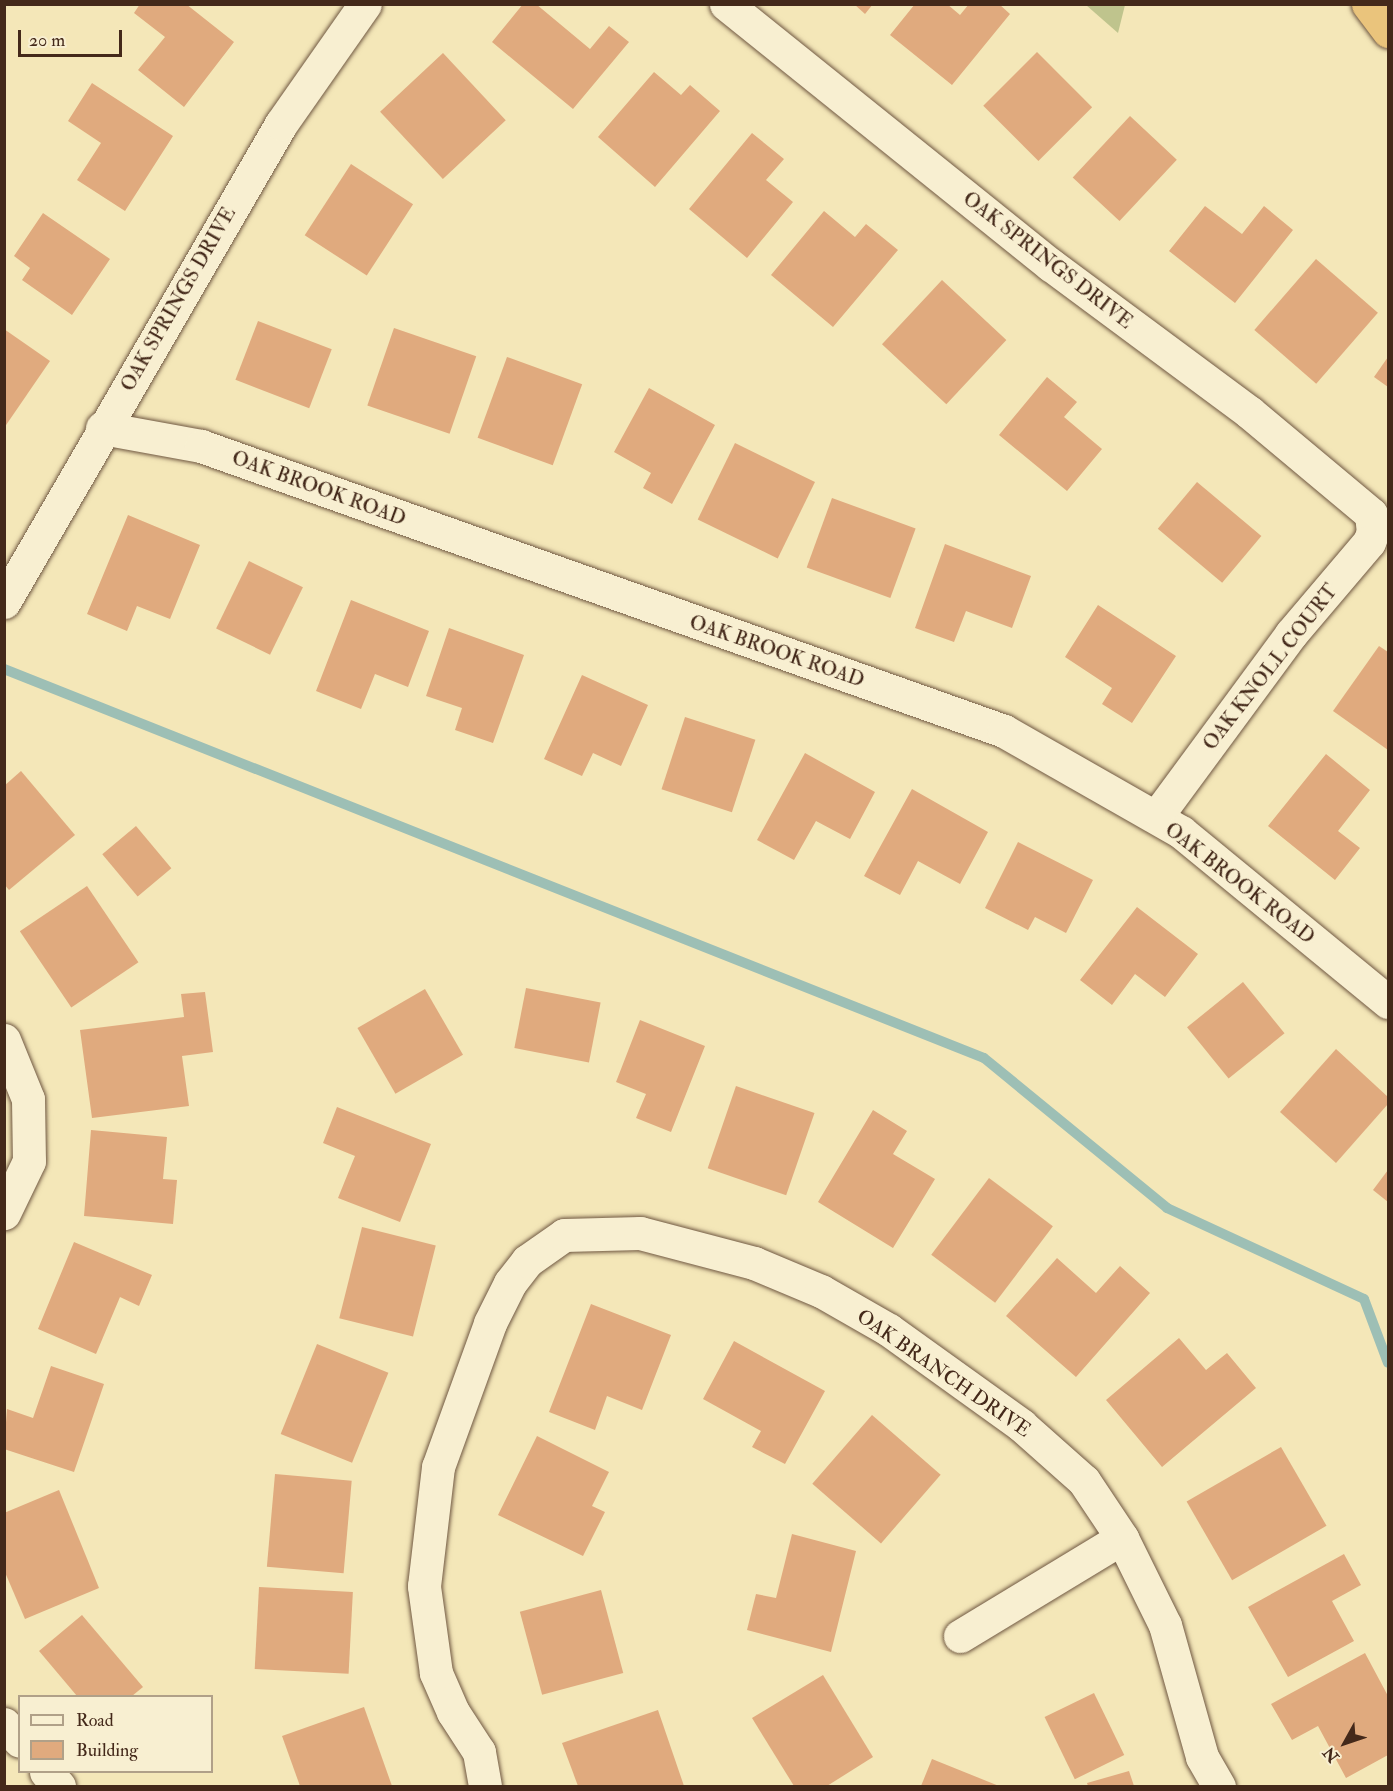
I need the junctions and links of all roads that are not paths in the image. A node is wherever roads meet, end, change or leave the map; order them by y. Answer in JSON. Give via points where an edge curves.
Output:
{"nodes":[{"id":1,"x":365,"y":4,"type":"edge"},
{"id":2,"x":726,"y":4,"type":"edge"},
{"id":3,"x":1368,"y":4,"type":"edge"},
{"id":4,"x":1389,"y":31,"type":"edge"},
{"id":5,"x":102,"y":428,"type":"junction"},
{"id":6,"x":1371,"y":514,"type":"joint"},
{"id":7,"x":4,"y":602,"type":"edge"},
{"id":8,"x":1156,"y":817,"type":"junction"},
{"id":9,"x":1389,"y":1002,"type":"edge"},
{"id":10,"x":4,"y":1040,"type":"edge"},
{"id":11,"x":4,"y":1213,"type":"edge"},
{"id":12,"x":1122,"y":1538,"type":"junction"},
{"id":13,"x":960,"y":1636,"type":"dead end"},
{"id":14,"x":4,"y":1724,"type":"edge"},
{"id":15,"x":18,"y":1739,"type":"edge"},
{"id":16,"x":47,"y":1773,"type":"edge"},
{"id":17,"x":59,"y":1786,"type":"edge"},
{"id":18,"x":485,"y":1786,"type":"edge"},
{"id":19,"x":1219,"y":1786,"type":"edge"}],
"edges":[{"from":1,"to":5,"type":"street","name":"OAK SPRINGS DRIVE","via":[[281,124]]},
{"from":2,"to":6,"type":"street","name":"OAK SPRINGS DRIVE","via":[[1051,265],[1249,412]]},
{"from":3,"to":4,"type":"highway"},
{"from":5,"to":7,"type":"street","name":"OAK SPRINGS DRIVE"},
{"from":5,"to":8,"type":"street","name":"OAK BROOK ROAD","via":[[201,446],[1004,731]]},
{"from":6,"to":8,"type":"street","name":"OAK KNOLL COURT","via":[[1373,532],[1369,542],[1291,634]]},
{"from":8,"to":9,"type":"street","name":"OAK BROOK ROAD","via":[[1181,832]]},
{"from":10,"to":11,"type":"street","via":[[27,1099],[29,1161]]},
{"from":12,"to":13,"type":"street"},
{"from":12,"to":18,"type":"street","name":"OAK BRANCH DRIVE","via":[[1084,1481],[1021,1425],[889,1330],[821,1291],[754,1263],[640,1233],[564,1235],[527,1261],[510,1283],[490,1323],[438,1467],[424,1586],[435,1662],[453,1712],[479,1752]]},
{"from":12,"to":19,"type":"street","name":"OAK BRANCH DRIVE","via":[[1165,1625],[1202,1757]]},
{"from":14,"to":15,"type":"street"},
{"from":16,"to":17,"type":"street"}]}
